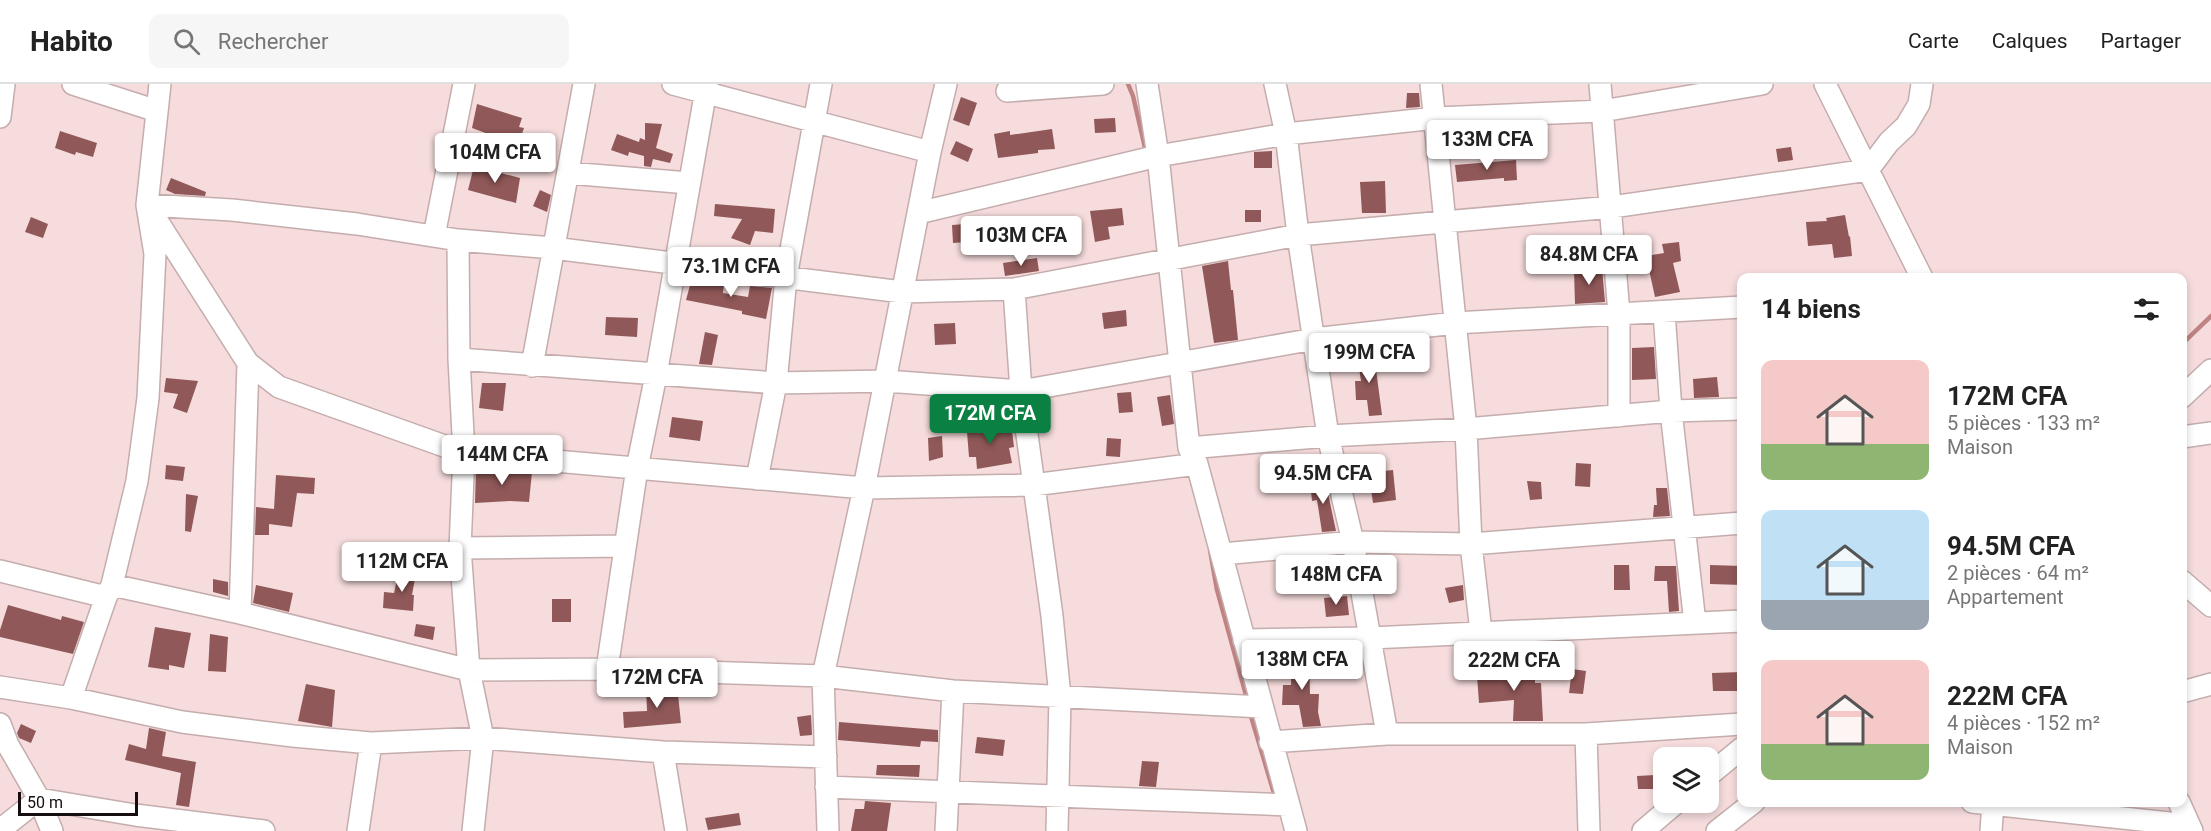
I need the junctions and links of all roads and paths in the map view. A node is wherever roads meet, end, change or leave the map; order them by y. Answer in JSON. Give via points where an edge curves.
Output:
{"nodes":[{"id":1,"x":4,"y":84,"type":"edge"},
{"id":2,"x":73,"y":84,"type":"edge"},
{"id":3,"x":160,"y":84,"type":"edge"},
{"id":4,"x":464,"y":84,"type":"edge"},
{"id":5,"x":584,"y":84,"type":"edge"},
{"id":6,"x":673,"y":84,"type":"edge"},
{"id":7,"x":821,"y":84,"type":"edge"},
{"id":8,"x":946,"y":84,"type":"edge"},
{"id":9,"x":1103,"y":84,"type":"edge"},
{"id":10,"x":1147,"y":84,"type":"edge"},
{"id":11,"x":1275,"y":84,"type":"edge"},
{"id":12,"x":1431,"y":84,"type":"edge"},
{"id":13,"x":1600,"y":84,"type":"edge"},
{"id":14,"x":1762,"y":84,"type":"edge"},
{"id":15,"x":1825,"y":84,"type":"edge"},
{"id":16,"x":1922,"y":84,"type":"edge"},
{"id":17,"x":706,"y":88,"type":"edge"},
{"id":18,"x":1007,"y":91,"type":"dead end"},
{"id":19,"x":157,"y":111,"type":"junction"},
{"id":20,"x":1602,"y":111,"type":"junction"},
{"id":21,"x":0,"y":117,"type":"edge"},
{"id":22,"x":1436,"y":118,"type":"junction"},
{"id":23,"x":814,"y":121,"type":"junction"},
{"id":24,"x":1286,"y":134,"type":"junction"},
{"id":25,"x":930,"y":152,"type":"junction"},
{"id":26,"x":1158,"y":156,"type":"junction"},
{"id":27,"x":1868,"y":170,"type":"junction"},
{"id":28,"x":568,"y":173,"type":"junction"},
{"id":29,"x":689,"y":183,"type":"junction"},
{"id":30,"x":147,"y":205,"type":"junction"},
{"id":31,"x":1612,"y":207,"type":"junction"},
{"id":32,"x":918,"y":213,"type":"junction"},
{"id":33,"x":1444,"y":222,"type":"junction"},
{"id":34,"x":1298,"y":235,"type":"junction"},
{"id":35,"x":434,"y":236,"type":"junction"},
{"id":36,"x":458,"y":240,"type":"junction"},
{"id":37,"x":553,"y":248,"type":"junction"},
{"id":38,"x":1169,"y":259,"type":"junction"},
{"id":39,"x":675,"y":263,"type":"junction"},
{"id":40,"x":1920,"y":273,"type":"edge"},
{"id":41,"x":786,"y":277,"type":"junction"},
{"id":42,"x":1014,"y":289,"type":"junction"},
{"id":43,"x":902,"y":291,"type":"junction"},
{"id":44,"x":1737,"y":307,"type":"edge"},
{"id":45,"x":1664,"y":312,"type":"junction"},
{"id":46,"x":1619,"y":314,"type":"junction"},
{"id":47,"x":1455,"y":323,"type":"junction"},
{"id":48,"x":1314,"y":339,"type":"junction"},
{"id":49,"x":459,"y":359,"type":"junction"},
{"id":50,"x":1181,"y":361,"type":"junction"},
{"id":51,"x":248,"y":363,"type":"junction"},
{"id":52,"x":532,"y":366,"type":"junction"},
{"id":53,"x":2211,"y":370,"type":"edge"},
{"id":54,"x":656,"y":375,"type":"junction"},
{"id":55,"x":886,"y":381,"type":"junction"},
{"id":56,"x":776,"y":383,"type":"junction"},
{"id":57,"x":1021,"y":391,"type":"junction"},
{"id":58,"x":2187,"y":392,"type":"edge"},
{"id":59,"x":1737,"y":409,"type":"edge"},
{"id":60,"x":1671,"y":411,"type":"junction"},
{"id":61,"x":1619,"y":416,"type":"junction"},
{"id":62,"x":1466,"y":429,"type":"junction"},
{"id":63,"x":2211,"y":433,"type":"edge"},
{"id":64,"x":1328,"y":436,"type":"junction"},
{"id":65,"x":2187,"y":436,"type":"edge"},
{"id":66,"x":464,"y":453,"type":"junction"},
{"id":67,"x":1193,"y":456,"type":"junction"},
{"id":68,"x":637,"y":468,"type":"junction"},
{"id":69,"x":758,"y":479,"type":"junction"},
{"id":70,"x":1033,"y":485,"type":"junction"},
{"id":71,"x":864,"y":488,"type":"junction"},
{"id":72,"x":1737,"y":523,"type":"edge"},
{"id":73,"x":1685,"y":528,"type":"junction"},
{"id":74,"x":1353,"y":542,"type":"junction"},
{"id":75,"x":1471,"y":544,"type":"junction"},
{"id":76,"x":625,"y":546,"type":"junction"},
{"id":77,"x":460,"y":548,"type":"junction"},
{"id":78,"x":1222,"y":554,"type":"junction"},
{"id":79,"x":0,"y":571,"type":"edge"},
{"id":80,"x":2187,"y":585,"type":"edge"},
{"id":81,"x":109,"y":591,"type":"junction"},
{"id":82,"x":2211,"y":606,"type":"edge"},
{"id":83,"x":240,"y":613,"type":"junction"},
{"id":84,"x":1737,"y":621,"type":"edge"},
{"id":85,"x":1695,"y":623,"type":"junction"},
{"id":86,"x":1481,"y":632,"type":"junction"},
{"id":87,"x":1370,"y":638,"type":"junction"},
{"id":88,"x":1244,"y":640,"type":"junction"},
{"id":89,"x":606,"y":669,"type":"junction"},
{"id":90,"x":469,"y":670,"type":"junction"},
{"id":91,"x":823,"y":676,"type":"junction"},
{"id":92,"x":2211,"y":684,"type":"edge"},
{"id":93,"x":0,"y":687,"type":"edge"},
{"id":94,"x":954,"y":691,"type":"junction"},
{"id":95,"x":2187,"y":691,"type":"edge"},
{"id":96,"x":1060,"y":697,"type":"junction"},
{"id":97,"x":71,"y":698,"type":"junction"},
{"id":98,"x":1262,"y":707,"type":"junction"},
{"id":99,"x":0,"y":724,"type":"edge"},
{"id":100,"x":1737,"y":724,"type":"edge"},
{"id":101,"x":1387,"y":734,"type":"junction"},
{"id":102,"x":1586,"y":734,"type":"junction"},
{"id":103,"x":483,"y":738,"type":"junction"},
{"id":104,"x":1270,"y":742,"type":"junction"},
{"id":105,"x":371,"y":743,"type":"junction"},
{"id":106,"x":4,"y":745,"type":"edge"},
{"id":107,"x":663,"y":752,"type":"junction"},
{"id":108,"x":1737,"y":752,"type":"edge"},
{"id":109,"x":826,"y":757,"type":"junction"},
{"id":110,"x":1719,"y":767,"type":"edge"},
{"id":111,"x":826,"y":787,"type":"junction"},
{"id":112,"x":948,"y":792,"type":"junction"},
{"id":113,"x":1059,"y":796,"type":"junction"},
{"id":114,"x":39,"y":799,"type":"junction"},
{"id":115,"x":1289,"y":805,"type":"junction"},
{"id":116,"x":1748,"y":807,"type":"edge"},
{"id":117,"x":1987,"y":807,"type":"edge"},
{"id":118,"x":2012,"y":807,"type":"edge"},
{"id":119,"x":2181,"y":807,"type":"edge"},
{"id":120,"x":1664,"y":813,"type":"edge"},
{"id":121,"x":2190,"y":828,"type":"edge"},
{"id":122,"x":0,"y":830,"type":"edge"},
{"id":123,"x":52,"y":831,"type":"edge"},
{"id":124,"x":264,"y":831,"type":"edge"},
{"id":125,"x":358,"y":831,"type":"edge"},
{"id":126,"x":473,"y":831,"type":"edge"},
{"id":127,"x":676,"y":831,"type":"edge"},
{"id":128,"x":828,"y":831,"type":"edge"},
{"id":129,"x":946,"y":831,"type":"edge"},
{"id":130,"x":1057,"y":831,"type":"edge"},
{"id":131,"x":1296,"y":831,"type":"edge"},
{"id":132,"x":1589,"y":831,"type":"edge"},
{"id":133,"x":1643,"y":831,"type":"edge"},
{"id":134,"x":1717,"y":831,"type":"edge"},
{"id":135,"x":1991,"y":831,"type":"edge"}],
"edges":[{"from":1,"to":21,"type":"street"},
{"from":2,"to":19,"type":"street"},
{"from":3,"to":19,"type":"street"},
{"from":4,"to":35,"type":"street"},
{"from":5,"to":28,"type":"street"},
{"from":6,"to":17,"type":"street"},
{"from":7,"to":23,"type":"street"},
{"from":8,"to":25,"type":"street"},
{"from":9,"to":18,"type":"street"},
{"from":10,"to":26,"type":"street"},
{"from":11,"to":24,"type":"street"},
{"from":12,"to":22,"type":"street"},
{"from":13,"to":20,"type":"street"},
{"from":14,"to":20,"type":"street"},
{"from":15,"to":27,"type":"street"},
{"from":16,"to":27,"type":"street","via":[[1919,104],[1906,126]]},
{"from":17,"to":23,"type":"street"},
{"from":17,"to":29,"type":"street"},
{"from":19,"to":30,"type":"street"},
{"from":20,"to":22,"type":"street"},
{"from":20,"to":31,"type":"street"},
{"from":22,"to":24,"type":"street"},
{"from":22,"to":33,"type":"street"},
{"from":23,"to":25,"type":"street"},
{"from":23,"to":41,"type":"street"},
{"from":24,"to":26,"type":"street"},
{"from":24,"to":34,"type":"street"},
{"from":25,"to":32,"type":"street"},
{"from":26,"to":32,"type":"street"},
{"from":26,"to":38,"type":"street"},
{"from":27,"to":31,"type":"street"},
{"from":27,"to":40,"type":"street"},
{"from":28,"to":29,"type":"street"},
{"from":28,"to":37,"type":"street"},
{"from":29,"to":39,"type":"street"},
{"from":30,"to":35,"type":"street","via":[[244,211]]},
{"from":30,"to":51,"type":"street"},
{"from":30,"to":81,"type":"street","via":[[155,254],[148,398],[137,481]]},
{"from":31,"to":33,"type":"street"},
{"from":31,"to":46,"type":"street"},
{"from":32,"to":43,"type":"street"},
{"from":33,"to":34,"type":"street"},
{"from":33,"to":47,"type":"street"},
{"from":34,"to":38,"type":"street"},
{"from":34,"to":48,"type":"street"},
{"from":35,"to":36,"type":"street"},
{"from":36,"to":37,"type":"street"},
{"from":36,"to":49,"type":"street"},
{"from":37,"to":39,"type":"street"},
{"from":37,"to":52,"type":"street"},
{"from":38,"to":42,"type":"street"},
{"from":38,"to":50,"type":"street"},
{"from":39,"to":41,"type":"street"},
{"from":39,"to":54,"type":"street"},
{"from":41,"to":43,"type":"street"},
{"from":41,"to":56,"type":"street"},
{"from":42,"to":43,"type":"street"},
{"from":42,"to":57,"type":"street"},
{"from":43,"to":55,"type":"street"},
{"from":44,"to":45,"type":"street"},
{"from":45,"to":46,"type":"street"},
{"from":45,"to":60,"type":"street"},
{"from":46,"to":47,"type":"street"},
{"from":46,"to":61,"type":"street"},
{"from":47,"to":48,"type":"street"},
{"from":47,"to":62,"type":"street"},
{"from":48,"to":50,"type":"street"},
{"from":48,"to":64,"type":"street"},
{"from":49,"to":52,"type":"street"},
{"from":49,"to":66,"type":"street"},
{"from":50,"to":57,"type":"street"},
{"from":50,"to":67,"type":"street"},
{"from":51,"to":66,"type":"street","via":[[279,387]]},
{"from":51,"to":83,"type":"street"},
{"from":52,"to":54,"type":"street"},
{"from":53,"to":58,"type":"street"},
{"from":54,"to":56,"type":"street"},
{"from":54,"to":68,"type":"street"},
{"from":55,"to":56,"type":"street"},
{"from":55,"to":57,"type":"street"},
{"from":55,"to":71,"type":"street"},
{"from":56,"to":69,"type":"street"},
{"from":57,"to":70,"type":"street"},
{"from":59,"to":60,"type":"street"},
{"from":60,"to":61,"type":"street"},
{"from":60,"to":73,"type":"street"},
{"from":61,"to":62,"type":"street"},
{"from":62,"to":64,"type":"street"},
{"from":62,"to":75,"type":"street"},
{"from":63,"to":65,"type":"street"},
{"from":64,"to":67,"type":"street"},
{"from":64,"to":74,"type":"street"},
{"from":66,"to":68,"type":"street"},
{"from":66,"to":77,"type":"street"},
{"from":67,"to":70,"type":"street"},
{"from":67,"to":78,"type":"street"},
{"from":68,"to":69,"type":"street"},
{"from":68,"to":76,"type":"street"},
{"from":69,"to":71,"type":"street"},
{"from":70,"to":71,"type":"street"},
{"from":70,"to":96,"type":"street"},
{"from":71,"to":91,"type":"street"},
{"from":72,"to":73,"type":"street"},
{"from":73,"to":75,"type":"street"},
{"from":73,"to":85,"type":"street"},
{"from":74,"to":75,"type":"street"},
{"from":74,"to":78,"type":"street"},
{"from":74,"to":87,"type":"street"},
{"from":75,"to":86,"type":"street"},
{"from":76,"to":77,"type":"street"},
{"from":76,"to":89,"type":"street"},
{"from":77,"to":90,"type":"street"},
{"from":78,"to":88,"type":"street"},
{"from":79,"to":81,"type":"street"},
{"from":80,"to":82,"type":"street"},
{"from":81,"to":83,"type":"street"},
{"from":81,"to":97,"type":"street"},
{"from":83,"to":90,"type":"street"},
{"from":84,"to":85,"type":"street"},
{"from":85,"to":86,"type":"street"},
{"from":86,"to":87,"type":"street"},
{"from":87,"to":88,"type":"street"},
{"from":87,"to":101,"type":"street"},
{"from":88,"to":98,"type":"street"},
{"from":89,"to":90,"type":"street"},
{"from":89,"to":91,"type":"street"},
{"from":90,"to":103,"type":"street"},
{"from":91,"to":94,"type":"street"},
{"from":91,"to":109,"type":"street"},
{"from":92,"to":95,"type":"street"},
{"from":93,"to":97,"type":"street"},
{"from":94,"to":96,"type":"street"},
{"from":94,"to":112,"type":"street"},
{"from":96,"to":98,"type":"street"},
{"from":96,"to":113,"type":"street"},
{"from":97,"to":105,"type":"street","via":[[182,722]]},
{"from":98,"to":104,"type":"street"},
{"from":99,"to":106,"type":"street"},
{"from":100,"to":102,"type":"street"},
{"from":101,"to":102,"type":"street"},
{"from":101,"to":104,"type":"street"},
{"from":102,"to":132,"type":"street"},
{"from":103,"to":105,"type":"street"},
{"from":103,"to":107,"type":"street"},
{"from":103,"to":126,"type":"street"},
{"from":104,"to":115,"type":"street"},
{"from":105,"to":125,"type":"street"},
{"from":106,"to":114,"type":"street"},
{"from":107,"to":109,"type":"street"},
{"from":107,"to":127,"type":"street"},
{"from":108,"to":110,"type":"street"},
{"from":109,"to":111,"type":"street"},
{"from":111,"to":112,"type":"street"},
{"from":111,"to":128,"type":"street"},
{"from":112,"to":113,"type":"street"},
{"from":112,"to":129,"type":"street"},
{"from":113,"to":115,"type":"street"},
{"from":113,"to":130,"type":"street"},
{"from":114,"to":122,"type":"street"},
{"from":114,"to":123,"type":"street"},
{"from":114,"to":124,"type":"street"},
{"from":115,"to":131,"type":"street"},
{"from":116,"to":134,"type":"street"},
{"from":117,"to":135,"type":"street"},
{"from":118,"to":121,"type":"street"},
{"from":119,"to":121,"type":"street"},
{"from":120,"to":133,"type":"street"}]}
